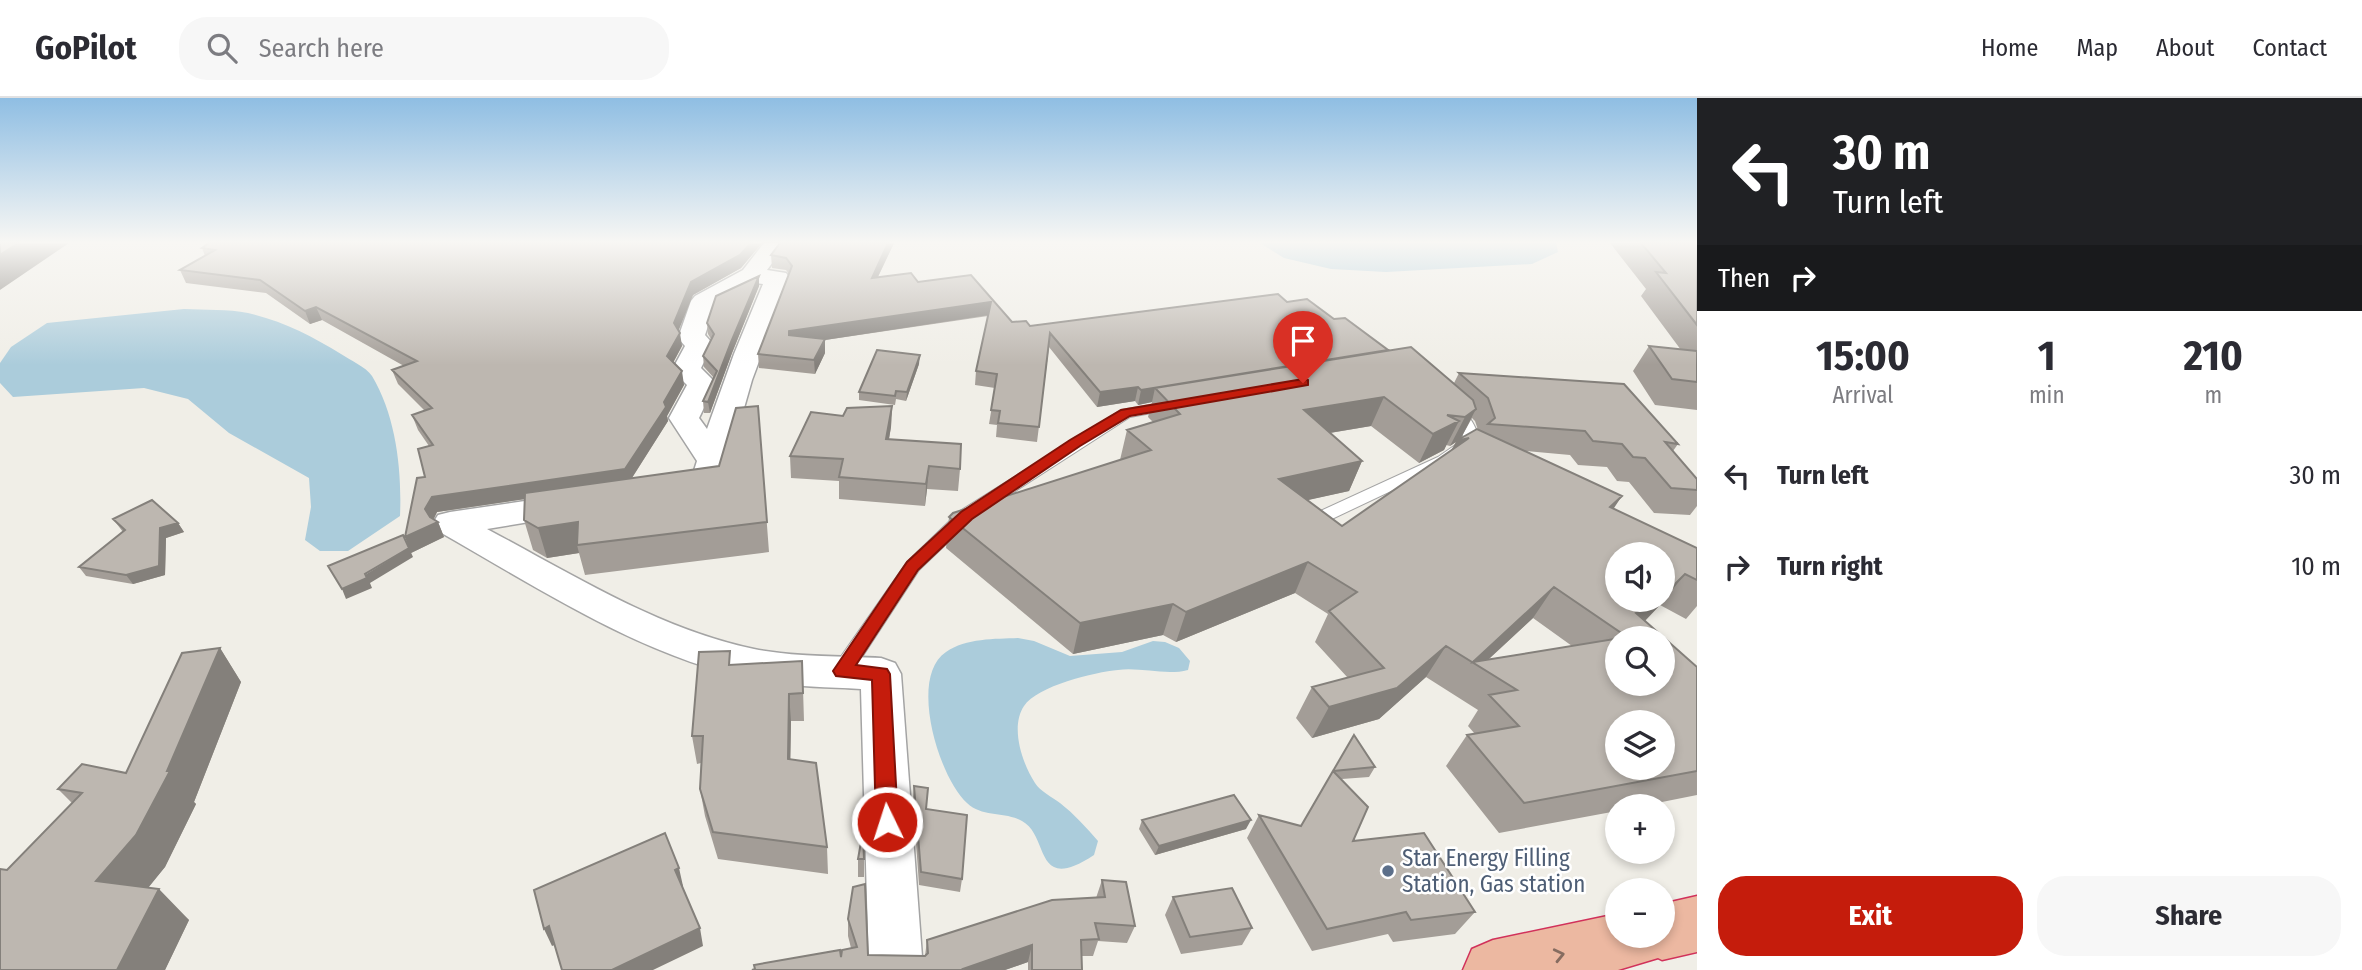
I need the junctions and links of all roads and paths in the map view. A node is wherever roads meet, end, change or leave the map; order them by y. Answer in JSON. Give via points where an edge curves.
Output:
{"nodes":[{"id":1,"x":735,"y":284,"type":"edge"},
{"id":2,"x":775,"y":284,"type":"edge"},
{"id":3,"x":1189,"y":402,"type":"edge"},
{"id":4,"x":1445,"y":402,"type":"edge"},
{"id":5,"x":713,"y":461,"type":"junction"},
{"id":6,"x":652,"y":493,"type":"edge"},
{"id":7,"x":598,"y":501,"type":"edge"},
{"id":8,"x":1309,"y":523,"type":"edge"},
{"id":9,"x":842,"y":671,"type":"junction"},
{"id":10,"x":1697,"y":924,"type":"edge"},
{"id":11,"x":1675,"y":929,"type":"edge"},
{"id":12,"x":1605,"y":945,"type":"edge"},
{"id":13,"x":896,"y":970,"type":"edge"},
{"id":14,"x":1493,"y":970,"type":"edge"}],
"edges":[{"from":1,"to":5,"type":"street","via":[[704,301],[691,338],[700,344],[686,370],[702,383],[684,418]]},
{"from":2,"to":5,"type":"street","via":[[752,336]]},
{"from":3,"to":9,"type":"lane","via":[[1126,413],[966,515],[912,566]]},
{"from":4,"to":8,"type":"lane","via":[[1468,425],[1472,441],[1444,460]]},
{"from":5,"to":6,"type":"street","via":[[706,485]]},
{"from":7,"to":9,"type":"street","via":[[450,523],[599,602],[704,650],[755,665]]},
{"from":9,"to":13,"type":"street","via":[[881,674]]},
{"from":10,"to":11,"type":"highway"},
{"from":14,"to":12,"type":"highway","one_way":true}]}
